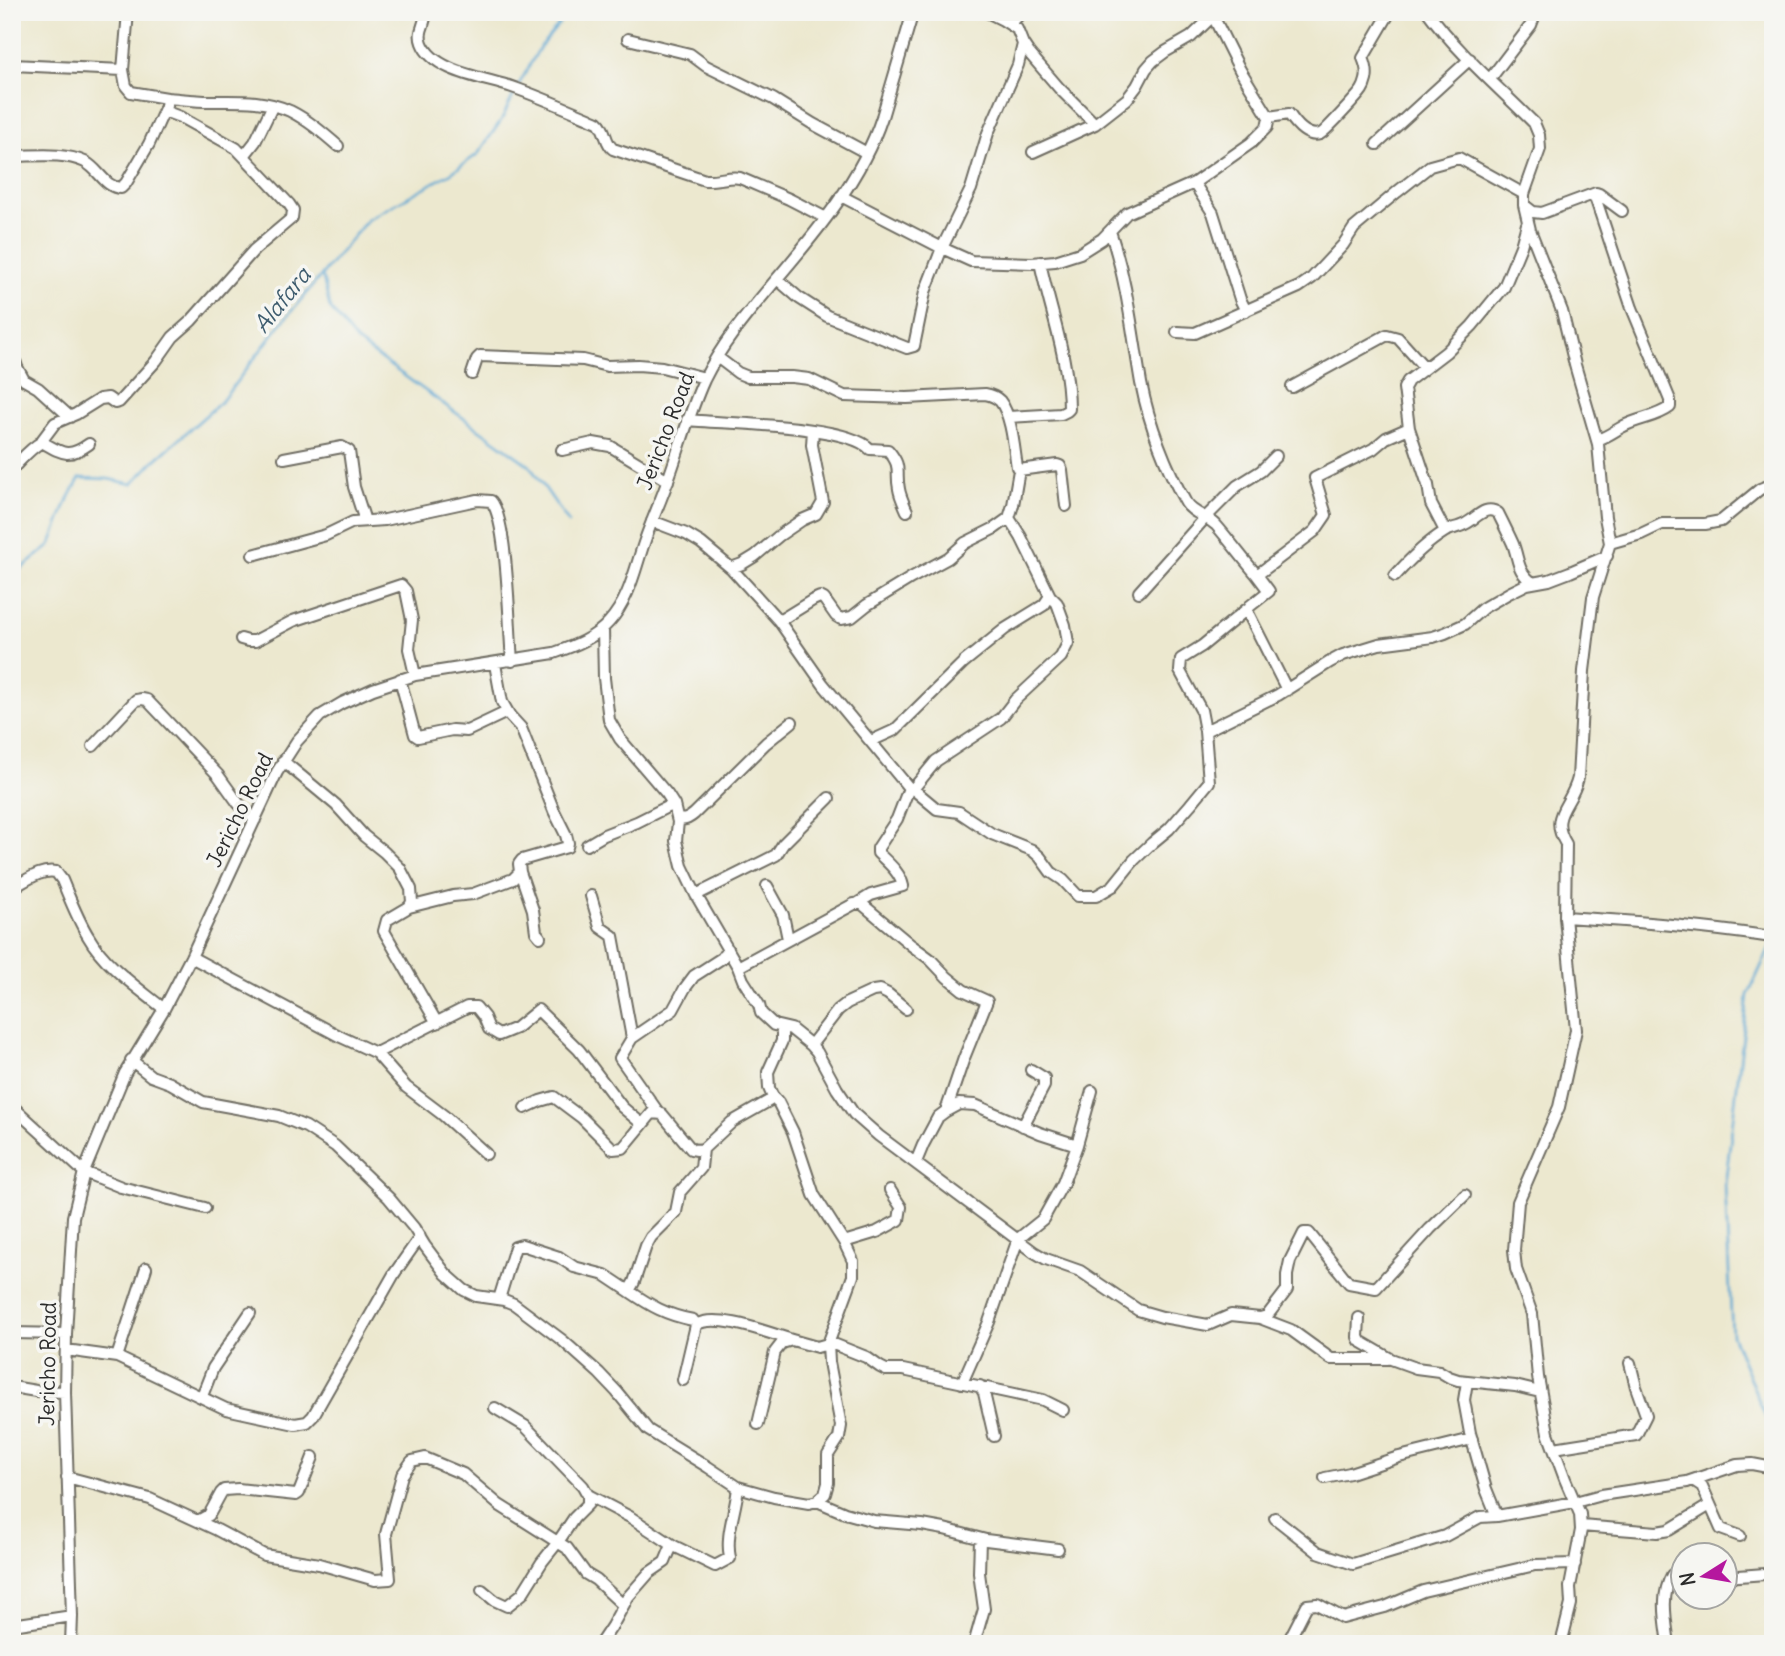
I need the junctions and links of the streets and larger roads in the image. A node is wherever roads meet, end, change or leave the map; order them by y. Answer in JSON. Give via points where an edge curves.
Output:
{"nodes":[{"id":1,"x":128,"y":12,"type":"edge"},
{"id":2,"x":425,"y":12,"type":"edge"},
{"id":3,"x":914,"y":12,"type":"edge"},
{"id":4,"x":986,"y":12,"type":"edge"},
{"id":5,"x":1022,"y":12,"type":"edge"},
{"id":6,"x":1390,"y":12,"type":"edge"},
{"id":7,"x":1428,"y":12,"type":"edge"},
{"id":8,"x":1535,"y":12,"type":"edge"},
{"id":9,"x":1212,"y":14,"type":"edge"},
{"id":10,"x":1010,"y":24,"type":"junction"},
{"id":11,"x":628,"y":39,"type":"dead end"},
{"id":12,"x":1023,"y":44,"type":"junction"},
{"id":13,"x":1471,"y":60,"type":"junction"},
{"id":14,"x":12,"y":65,"type":"edge"},
{"id":15,"x":124,"y":70,"type":"junction"},
{"id":16,"x":1490,"y":79,"type":"junction"},
{"id":17,"x":167,"y":98,"type":"junction"},
{"id":18,"x":273,"y":105,"type":"junction"},
{"id":19,"x":164,"y":111,"type":"junction"},
{"id":20,"x":1269,"y":117,"type":"junction"},
{"id":21,"x":1095,"y":124,"type":"junction"},
{"id":22,"x":1377,"y":144,"type":"dead end"},
{"id":23,"x":338,"y":146,"type":"dead end"},
{"id":24,"x":1033,"y":152,"type":"dead end"},
{"id":25,"x":867,"y":153,"type":"junction"},
{"id":26,"x":12,"y":156,"type":"edge"},
{"id":27,"x":244,"y":156,"type":"junction"},
{"id":28,"x":1194,"y":183,"type":"junction"},
{"id":29,"x":1594,"y":194,"type":"junction"},
{"id":30,"x":841,"y":196,"type":"junction"},
{"id":31,"x":1524,"y":200,"type":"junction"},
{"id":32,"x":1622,"y":211,"type":"dead end"},
{"id":33,"x":826,"y":218,"type":"junction"},
{"id":34,"x":1528,"y":220,"type":"junction"},
{"id":35,"x":1110,"y":231,"type":"junction"},
{"id":36,"x":942,"y":248,"type":"junction"},
{"id":37,"x":1040,"y":262,"type":"junction"},
{"id":38,"x":777,"y":279,"type":"junction"},
{"id":39,"x":1247,"y":311,"type":"junction"},
{"id":40,"x":1177,"y":332,"type":"dead end"},
{"id":41,"x":12,"y":351,"type":"edge"},
{"id":42,"x":717,"y":357,"type":"junction"},
{"id":43,"x":1425,"y":368,"type":"junction"},
{"id":44,"x":472,"y":374,"type":"dead end"},
{"id":45,"x":705,"y":378,"type":"junction"},
{"id":46,"x":1292,"y":387,"type":"dead end"},
{"id":47,"x":69,"y":417,"type":"junction"},
{"id":48,"x":1008,"y":417,"type":"junction"},
{"id":49,"x":687,"y":420,"type":"junction"},
{"id":50,"x":1409,"y":428,"type":"junction"},
{"id":51,"x":813,"y":430,"type":"junction"},
{"id":52,"x":1597,"y":440,"type":"junction"},
{"id":53,"x":40,"y":443,"type":"junction"},
{"id":54,"x":89,"y":444,"type":"dead end"},
{"id":55,"x":562,"y":450,"type":"dead end"},
{"id":56,"x":1276,"y":456,"type":"dead end"},
{"id":57,"x":284,"y":458,"type":"dead end"},
{"id":58,"x":12,"y":470,"type":"edge"},
{"id":59,"x":1019,"y":470,"type":"junction"},
{"id":60,"x":668,"y":481,"type":"junction"},
{"id":61,"x":1773,"y":484,"type":"edge"},
{"id":62,"x":1066,"y":506,"type":"dead end"},
{"id":63,"x":908,"y":511,"type":"dead end"},
{"id":64,"x":1206,"y":516,"type":"junction"},
{"id":65,"x":1009,"y":518,"type":"junction"},
{"id":66,"x":365,"y":521,"type":"junction"},
{"id":67,"x":652,"y":522,"type":"junction"},
{"id":68,"x":1445,"y":531,"type":"junction"},
{"id":69,"x":1610,"y":543,"type":"junction"},
{"id":70,"x":253,"y":555,"type":"dead end"},
{"id":71,"x":1606,"y":556,"type":"junction"},
{"id":72,"x":731,"y":568,"type":"junction"},
{"id":73,"x":1257,"y":575,"type":"junction"},
{"id":74,"x":1395,"y":576,"type":"dead end"},
{"id":75,"x":1533,"y":583,"type":"junction"},
{"id":76,"x":1139,"y":592,"type":"dead end"},
{"id":77,"x":1050,"y":596,"type":"junction"},
{"id":78,"x":1247,"y":608,"type":"junction"},
{"id":79,"x":779,"y":621,"type":"junction"},
{"id":80,"x":603,"y":629,"type":"junction"},
{"id":81,"x":241,"y":639,"type":"dead end"},
{"id":82,"x":512,"y":661,"type":"junction"},
{"id":83,"x":495,"y":664,"type":"junction"},
{"id":84,"x":415,"y":676,"type":"junction"},
{"id":85,"x":400,"y":679,"type":"junction"},
{"id":86,"x":1287,"y":690,"type":"junction"},
{"id":87,"x":507,"y":712,"type":"junction"},
{"id":88,"x":792,"y":722,"type":"dead end"},
{"id":89,"x":1205,"y":732,"type":"junction"},
{"id":90,"x":871,"y":741,"type":"junction"},
{"id":91,"x":93,"y":746,"type":"dead end"},
{"id":92,"x":283,"y":761,"type":"junction"},
{"id":93,"x":911,"y":789,"type":"junction"},
{"id":94,"x":829,"y":799,"type":"dead end"},
{"id":95,"x":673,"y":803,"type":"junction"},
{"id":96,"x":677,"y":818,"type":"junction"},
{"id":97,"x":255,"y":820,"type":"junction"},
{"id":98,"x":587,"y":845,"type":"dead end"},
{"id":99,"x":520,"y":872,"type":"junction"},
{"id":100,"x":767,"y":886,"type":"dead end"},
{"id":101,"x":12,"y":888,"type":"edge"},
{"id":102,"x":696,"y":895,"type":"junction"},
{"id":103,"x":591,"y":896,"type":"dead end"},
{"id":104,"x":858,"y":903,"type":"junction"},
{"id":105,"x":409,"y":907,"type":"junction"},
{"id":106,"x":1565,"y":917,"type":"junction"},
{"id":107,"x":540,"y":937,"type":"dead end"},
{"id":108,"x":1769,"y":937,"type":"edge"},
{"id":109,"x":788,"y":939,"type":"junction"},
{"id":110,"x":728,"y":949,"type":"junction"},
{"id":111,"x":191,"y":957,"type":"junction"},
{"id":112,"x":738,"y":967,"type":"junction"},
{"id":113,"x":164,"y":1009,"type":"junction"},
{"id":114,"x":906,"y":1009,"type":"dead end"},
{"id":115,"x":437,"y":1023,"type":"junction"},
{"id":116,"x":782,"y":1028,"type":"junction"},
{"id":117,"x":632,"y":1038,"type":"junction"},
{"id":118,"x":811,"y":1045,"type":"junction"},
{"id":119,"x":376,"y":1053,"type":"junction"},
{"id":120,"x":131,"y":1060,"type":"junction"},
{"id":121,"x":1031,"y":1070,"type":"dead end"},
{"id":122,"x":1092,"y":1091,"type":"dead end"},
{"id":123,"x":774,"y":1098,"type":"junction"},
{"id":124,"x":12,"y":1106,"type":"edge"},
{"id":125,"x":525,"y":1108,"type":"dead end"},
{"id":126,"x":946,"y":1111,"type":"junction"},
{"id":127,"x":658,"y":1112,"type":"junction"},
{"id":128,"x":642,"y":1124,"type":"junction"},
{"id":129,"x":1023,"y":1126,"type":"junction"},
{"id":130,"x":1077,"y":1146,"type":"junction"},
{"id":131,"x":703,"y":1149,"type":"junction"},
{"id":132,"x":486,"y":1154,"type":"dead end"},
{"id":133,"x":916,"y":1162,"type":"junction"},
{"id":134,"x":84,"y":1172,"type":"junction"},
{"id":135,"x":890,"y":1190,"type":"dead end"},
{"id":136,"x":1465,"y":1195,"type":"dead end"},
{"id":137,"x":205,"y":1208,"type":"dead end"},
{"id":138,"x":420,"y":1237,"type":"junction"},
{"id":139,"x":1018,"y":1239,"type":"junction"},
{"id":140,"x":844,"y":1242,"type":"junction"},
{"id":141,"x":146,"y":1268,"type":"dead end"},
{"id":142,"x":629,"y":1291,"type":"junction"},
{"id":143,"x":499,"y":1299,"type":"junction"},
{"id":144,"x":250,"y":1313,"type":"dead end"},
{"id":145,"x":1261,"y":1318,"type":"junction"},
{"id":146,"x":1359,"y":1318,"type":"dead end"},
{"id":147,"x":696,"y":1325,"type":"junction"},
{"id":148,"x":12,"y":1333,"type":"edge"},
{"id":149,"x":66,"y":1334,"type":"junction"},
{"id":150,"x":792,"y":1340,"type":"junction"},
{"id":151,"x":828,"y":1344,"type":"junction"},
{"id":152,"x":66,"y":1350,"type":"junction"},
{"id":153,"x":117,"y":1357,"type":"junction"},
{"id":154,"x":1391,"y":1359,"type":"junction"},
{"id":155,"x":1630,"y":1363,"type":"dead end"},
{"id":156,"x":683,"y":1380,"type":"dead end"},
{"id":157,"x":962,"y":1382,"type":"junction"},
{"id":158,"x":1467,"y":1382,"type":"junction"},
{"id":159,"x":980,"y":1386,"type":"junction"},
{"id":160,"x":12,"y":1387,"type":"edge"},
{"id":161,"x":65,"y":1392,"type":"junction"},
{"id":162,"x":1540,"y":1392,"type":"junction"},
{"id":163,"x":202,"y":1396,"type":"junction"},
{"id":164,"x":495,"y":1408,"type":"dead end"},
{"id":165,"x":1063,"y":1410,"type":"dead end"},
{"id":166,"x":758,"y":1424,"type":"dead end"},
{"id":167,"x":994,"y":1436,"type":"dead end"},
{"id":168,"x":1472,"y":1439,"type":"junction"},
{"id":169,"x":1554,"y":1448,"type":"junction"},
{"id":170,"x":313,"y":1457,"type":"dead end"},
{"id":171,"x":1773,"y":1468,"type":"edge"},
{"id":172,"x":66,"y":1477,"type":"junction"},
{"id":173,"x":1325,"y":1478,"type":"dead end"},
{"id":174,"x":1693,"y":1480,"type":"junction"},
{"id":175,"x":738,"y":1487,"type":"junction"},
{"id":176,"x":588,"y":1495,"type":"junction"},
{"id":177,"x":817,"y":1501,"type":"junction"},
{"id":178,"x":1575,"y":1502,"type":"junction"},
{"id":179,"x":1710,"y":1505,"type":"junction"},
{"id":180,"x":1497,"y":1516,"type":"junction"},
{"id":181,"x":1275,"y":1518,"type":"dead end"},
{"id":182,"x":198,"y":1521,"type":"junction"},
{"id":183,"x":1581,"y":1526,"type":"junction"},
{"id":184,"x":1740,"y":1536,"type":"dead end"},
{"id":185,"x":980,"y":1539,"type":"junction"},
{"id":186,"x":558,"y":1542,"type":"junction"},
{"id":187,"x":674,"y":1546,"type":"junction"},
{"id":188,"x":1058,"y":1549,"type":"dead end"},
{"id":189,"x":1575,"y":1564,"type":"junction"},
{"id":190,"x":1765,"y":1574,"type":"dead end"},
{"id":191,"x":1740,"y":1576,"type":"edge"},
{"id":192,"x":1670,"y":1579,"type":"edge"},
{"id":193,"x":482,"y":1590,"type":"dead end"},
{"id":194,"x":624,"y":1605,"type":"junction"},
{"id":195,"x":72,"y":1616,"type":"junction"},
{"id":196,"x":12,"y":1625,"type":"edge"},
{"id":197,"x":71,"y":1644,"type":"edge"},
{"id":198,"x":600,"y":1644,"type":"edge"},
{"id":199,"x":974,"y":1644,"type":"edge"},
{"id":200,"x":1287,"y":1644,"type":"edge"},
{"id":201,"x":1561,"y":1644,"type":"edge"},
{"id":202,"x":1669,"y":1644,"type":"edge"}],
"edges":[{"from":1,"to":15,"type":"street"},
{"from":2,"to":33,"type":"street","via":[[422,45],[432,58],[458,72],[512,87],[598,122],[613,149],[705,180],[740,178]]},
{"from":3,"to":25,"type":"street","name":"Jericho Road"},
{"from":4,"to":10,"type":"street"},
{"from":5,"to":10,"type":"street"},
{"from":6,"to":20,"type":"street","via":[[1363,58],[1366,79],[1362,90],[1328,128],[1310,134],[1289,114]]},
{"from":7,"to":13,"type":"street"},
{"from":8,"to":16,"type":"street","via":[[1531,25]]},
{"from":9,"to":20,"type":"street"},
{"from":9,"to":21,"type":"street","via":[[1191,37],[1153,61],[1127,99]]},
{"from":10,"to":12,"type":"street"},
{"from":11,"to":25,"type":"street","via":[[690,54]]},
{"from":12,"to":21,"type":"street"},
{"from":12,"to":36,"type":"street","via":[[971,190]]},
{"from":13,"to":16,"type":"street"},
{"from":13,"to":22,"type":"street"},
{"from":14,"to":15,"type":"street"},
{"from":15,"to":17,"type":"street","via":[[131,92]]},
{"from":16,"to":31,"type":"street","via":[[1534,123],[1539,135]]},
{"from":17,"to":18,"type":"street"},
{"from":17,"to":19,"type":"street"},
{"from":18,"to":23,"type":"street","via":[[311,123]]},
{"from":18,"to":27,"type":"street"},
{"from":19,"to":26,"type":"street","via":[[121,188],[75,159]]},
{"from":19,"to":27,"type":"street","via":[[227,141]]},
{"from":20,"to":28,"type":"street","via":[[1267,127],[1251,143]]},
{"from":21,"to":24,"type":"street"},
{"from":25,"to":30,"type":"street","name":"Jericho Road"},
{"from":27,"to":47,"type":"street","via":[[289,204],[292,218],[254,250],[119,402],[100,398]]},
{"from":28,"to":35,"type":"street","via":[[1127,213]]},
{"from":28,"to":39,"type":"street","via":[[1213,213]]},
{"from":29,"to":31,"type":"street","via":[[1542,213],[1532,212]]},
{"from":29,"to":32,"type":"street"},
{"from":29,"to":52,"type":"street","via":[[1632,308],[1670,400],[1662,414]]},
{"from":30,"to":33,"type":"street","name":"Jericho Road"},
{"from":30,"to":36,"type":"street"},
{"from":31,"to":34,"type":"street"},
{"from":31,"to":39,"type":"street","via":[[1459,158],[1430,166],[1354,228],[1312,278]]},
{"from":33,"to":38,"type":"street","name":"Jericho Road"},
{"from":34,"to":43,"type":"street","via":[[1504,287],[1472,326]]},
{"from":34,"to":52,"type":"street","via":[[1562,311]]},
{"from":35,"to":37,"type":"street","via":[[1080,253]]},
{"from":35,"to":64,"type":"street","via":[[1120,260],[1153,427],[1188,507]]},
{"from":36,"to":37,"type":"street","via":[[971,261]]},
{"from":36,"to":38,"type":"street","via":[[925,292],[916,343],[909,348],[827,316]]},
{"from":37,"to":48,"type":"street","via":[[1058,332],[1069,409],[1061,414]]},
{"from":38,"to":42,"type":"street","name":"Jericho Road"},
{"from":39,"to":40,"type":"street","via":[[1195,333]]},
{"from":41,"to":47,"type":"street","via":[[24,380]]},
{"from":42,"to":45,"type":"street","name":"Jericho Road"},
{"from":42,"to":48,"type":"street","via":[[748,377],[809,379],[844,396],[990,395],[1001,402]]},
{"from":43,"to":46,"type":"street","via":[[1398,338],[1387,335]]},
{"from":43,"to":50,"type":"street","via":[[1404,388]]},
{"from":44,"to":45,"type":"street","via":[[480,356],[662,367]]},
{"from":45,"to":49,"type":"street","name":"Jericho Road"},
{"from":47,"to":53,"type":"street","via":[[55,423]]},
{"from":48,"to":59,"type":"street"},
{"from":49,"to":51,"type":"street"},
{"from":49,"to":60,"type":"street","name":"Jericho Road"},
{"from":50,"to":68,"type":"street","via":[[1431,504]]},
{"from":50,"to":73,"type":"street","via":[[1315,478],[1326,515],[1315,531]]},
{"from":51,"to":63,"type":"street","via":[[855,439],[870,449],[888,450],[896,460],[898,487]]},
{"from":51,"to":72,"type":"street","via":[[821,508]]},
{"from":52,"to":69,"type":"street"},
{"from":53,"to":54,"type":"street","via":[[71,453]]},
{"from":53,"to":58,"type":"street"},
{"from":55,"to":60,"type":"street","via":[[593,443],[610,446]]},
{"from":56,"to":64,"type":"street"},
{"from":57,"to":66,"type":"street","via":[[342,447],[349,451]]},
{"from":59,"to":62,"type":"street","via":[[1060,466]]},
{"from":59,"to":65,"type":"street"},
{"from":60,"to":67,"type":"street","name":"Jericho Road"},
{"from":61,"to":69,"type":"street","via":[[1721,521],[1662,524]]},
{"from":64,"to":73,"type":"street"},
{"from":64,"to":76,"type":"street"},
{"from":65,"to":77,"type":"street"},
{"from":65,"to":79,"type":"street","via":[[852,617],[836,616],[820,597]]},
{"from":66,"to":70,"type":"street"},
{"from":66,"to":82,"type":"street","via":[[491,501],[497,509],[506,557]]},
{"from":67,"to":72,"type":"street","via":[[686,534]]},
{"from":67,"to":80,"type":"street","name":"Jericho Road","via":[[624,603]]},
{"from":68,"to":74,"type":"street"},
{"from":68,"to":75,"type":"street","via":[[1466,524],[1485,510],[1494,510],[1514,546],[1521,571]]},
{"from":69,"to":71,"type":"street"},
{"from":71,"to":75,"type":"street"},
{"from":71,"to":106,"type":"street","via":[[1592,597],[1577,778],[1558,825],[1566,844]]},
{"from":72,"to":79,"type":"street"},
{"from":73,"to":78,"type":"street","via":[[1269,591]]},
{"from":75,"to":86,"type":"street","via":[[1508,593],[1445,633],[1379,643],[1343,655]]},
{"from":77,"to":90,"type":"street","via":[[964,662],[895,730]]},
{"from":77,"to":93,"type":"street","via":[[1058,603],[1068,643],[1060,657],[1001,718],[936,761]]},
{"from":78,"to":86,"type":"street"},
{"from":78,"to":89,"type":"street","via":[[1181,659],[1180,671],[1201,709]]},
{"from":79,"to":90,"type":"street"},
{"from":80,"to":82,"type":"street","name":"Jericho Road","via":[[575,646]]},
{"from":80,"to":95,"type":"street","via":[[609,720]]},
{"from":81,"to":84,"type":"street","via":[[255,641],[293,621],[401,584],[412,620],[409,649]]},
{"from":82,"to":83,"type":"street","name":"Jericho Road"},
{"from":83,"to":84,"type":"street","name":"Jericho Road"},
{"from":83,"to":87,"type":"street"},
{"from":84,"to":85,"type":"street","name":"Jericho Road"},
{"from":85,"to":87,"type":"street","via":[[418,737],[467,731]]},
{"from":85,"to":92,"type":"street","name":"Jericho Road","via":[[320,716]]},
{"from":86,"to":89,"type":"street"},
{"from":87,"to":99,"type":"street","via":[[521,728],[568,843],[562,849],[522,860]]},
{"from":88,"to":96,"type":"street","via":[[694,814]]},
{"from":89,"to":93,"type":"street","via":[[1209,782],[1113,886],[1096,896],[1078,896],[1032,850],[992,834],[959,812],[937,809]]},
{"from":90,"to":93,"type":"street"},
{"from":91,"to":97,"type":"street","via":[[136,700],[147,700]]},
{"from":92,"to":97,"type":"street","name":"Jericho Road"},
{"from":92,"to":105,"type":"street","via":[[400,868],[412,895]]},
{"from":93,"to":104,"type":"street","via":[[878,848],[903,886]]},
{"from":94,"to":102,"type":"street","via":[[776,855]]},
{"from":95,"to":96,"type":"street"},
{"from":95,"to":98,"type":"street"},
{"from":96,"to":102,"type":"street","via":[[677,849]]},
{"from":97,"to":111,"type":"street","name":"Jericho Road"},
{"from":99,"to":105,"type":"street","via":[[473,894]]},
{"from":99,"to":107,"type":"street"},
{"from":100,"to":109,"type":"street","via":[[783,915]]},
{"from":101,"to":113,"type":"street","via":[[48,871],[56,872],[103,957]]},
{"from":102,"to":110,"type":"street"},
{"from":103,"to":117,"type":"street","via":[[600,927],[612,936]]},
{"from":104,"to":109,"type":"street"},
{"from":104,"to":126,"type":"street","via":[[963,990],[987,1000]]},
{"from":105,"to":115,"type":"street","via":[[387,920],[384,931]]},
{"from":106,"to":108,"type":"street"},
{"from":106,"to":162,"type":"street","via":[[1576,1030],[1559,1107],[1518,1202],[1514,1250],[1532,1314]]},
{"from":109,"to":112,"type":"street"},
{"from":110,"to":112,"type":"street"},
{"from":110,"to":117,"type":"street","via":[[694,976],[673,1010]]},
{"from":111,"to":113,"type":"street","name":"Jericho Road"},
{"from":111,"to":119,"type":"street"},
{"from":112,"to":116,"type":"street","via":[[761,1013]]},
{"from":113,"to":120,"type":"street","name":"Jericho Road"},
{"from":114,"to":118,"type":"street","via":[[888,994],[873,991],[838,1010]]},
{"from":115,"to":119,"type":"street"},
{"from":115,"to":128,"type":"street","via":[[472,1006],[499,1035],[538,1010]]},
{"from":116,"to":118,"type":"street","via":[[791,1029]]},
{"from":116,"to":123,"type":"street","via":[[782,1041],[768,1072]]},
{"from":117,"to":127,"type":"street","via":[[620,1058]]},
{"from":118,"to":133,"type":"street","via":[[854,1114]]},
{"from":119,"to":132,"type":"street","via":[[406,1087]]},
{"from":120,"to":134,"type":"street","name":"Jericho Road"},
{"from":120,"to":138,"type":"street","via":[[151,1076],[203,1102],[279,1116],[306,1127],[335,1146],[389,1198]]},
{"from":121,"to":129,"type":"street","via":[[1045,1078],[1044,1086]]},
{"from":122,"to":130,"type":"street"},
{"from":123,"to":131,"type":"street","via":[[732,1122]]},
{"from":123,"to":140,"type":"street","via":[[793,1132],[814,1195]]},
{"from":124,"to":134,"type":"street"},
{"from":125,"to":128,"type":"street","via":[[554,1097],[612,1149],[623,1148]]},
{"from":126,"to":129,"type":"street","via":[[960,1104],[975,1105]]},
{"from":126,"to":133,"type":"street","via":[[938,1117]]},
{"from":127,"to":128,"type":"street"},
{"from":127,"to":131,"type":"street","via":[[691,1149]]},
{"from":129,"to":130,"type":"street"},
{"from":130,"to":139,"type":"street","via":[[1043,1219]]},
{"from":131,"to":142,"type":"street","via":[[701,1168],[680,1192],[676,1212],[651,1237]]},
{"from":133,"to":139,"type":"street"},
{"from":134,"to":137,"type":"street","via":[[121,1187]]},
{"from":134,"to":149,"type":"street","name":"Jericho Road","via":[[73,1217]]},
{"from":135,"to":140,"type":"street","via":[[901,1207],[899,1220]]},
{"from":136,"to":145,"type":"street","via":[[1376,1288],[1349,1283],[1310,1233],[1304,1233],[1290,1261],[1287,1290]]},
{"from":138,"to":143,"type":"street","via":[[446,1274],[464,1290]]},
{"from":138,"to":163,"type":"street","via":[[307,1422],[295,1424],[226,1409]]},
{"from":139,"to":145,"type":"street","via":[[1046,1259],[1080,1271],[1138,1310],[1208,1325],[1231,1315]]},
{"from":139,"to":157,"type":"street"},
{"from":140,"to":151,"type":"street","via":[[853,1261],[853,1276]]},
{"from":141,"to":153,"type":"street"},
{"from":142,"to":143,"type":"street","via":[[605,1275],[522,1245],[515,1247]]},
{"from":142,"to":147,"type":"street","via":[[655,1309],[693,1320]]},
{"from":143,"to":175,"type":"street","via":[[514,1304],[572,1348],[648,1430]]},
{"from":144,"to":163,"type":"street","via":[[213,1368]]},
{"from":145,"to":154,"type":"street","via":[[1291,1330],[1331,1359]]},
{"from":146,"to":154,"type":"street","via":[[1360,1341]]},
{"from":147,"to":150,"type":"street","via":[[715,1321]]},
{"from":147,"to":156,"type":"street"},
{"from":148,"to":149,"type":"street"},
{"from":149,"to":152,"type":"street","name":"Jericho Road"},
{"from":150,"to":151,"type":"street","via":[[817,1347]]},
{"from":150,"to":166,"type":"street","via":[[775,1352]]},
{"from":151,"to":157,"type":"street","via":[[866,1357],[886,1370]]},
{"from":151,"to":177,"type":"street","via":[[841,1426],[828,1455],[825,1494]]},
{"from":152,"to":153,"type":"street"},
{"from":152,"to":161,"type":"street","name":"Jericho Road"},
{"from":153,"to":163,"type":"street"},
{"from":154,"to":158,"type":"street"},
{"from":155,"to":169,"type":"street","via":[[1646,1415],[1636,1436]]},
{"from":157,"to":159,"type":"street"},
{"from":158,"to":162,"type":"street"},
{"from":158,"to":168,"type":"street","via":[[1464,1400]]},
{"from":159,"to":165,"type":"street","via":[[1043,1400]]},
{"from":159,"to":167,"type":"street"},
{"from":160,"to":161,"type":"street"},
{"from":161,"to":172,"type":"street","name":"Jericho Road"},
{"from":162,"to":169,"type":"street"},
{"from":164,"to":176,"type":"street","via":[[525,1426]]},
{"from":168,"to":173,"type":"street"},
{"from":168,"to":180,"type":"street"},
{"from":169,"to":178,"type":"street"},
{"from":170,"to":182,"type":"street","via":[[296,1495],[224,1490],[209,1516]]},
{"from":171,"to":174,"type":"street","via":[[1737,1465]]},
{"from":172,"to":182,"type":"street","via":[[150,1499]]},
{"from":172,"to":195,"type":"street","name":"Jericho Road"},
{"from":174,"to":178,"type":"street"},
{"from":174,"to":179,"type":"street","via":[[1702,1486]]},
{"from":175,"to":177,"type":"street"},
{"from":175,"to":187,"type":"street","via":[[729,1532],[730,1558],[715,1566]]},
{"from":176,"to":186,"type":"street","via":[[588,1504]]},
{"from":176,"to":187,"type":"street"},
{"from":177,"to":185,"type":"street","via":[[874,1521],[933,1527]]},
{"from":178,"to":180,"type":"street"},
{"from":178,"to":183,"type":"street"},
{"from":179,"to":183,"type":"street","via":[[1669,1530],[1657,1532]]},
{"from":179,"to":184,"type":"street","via":[[1721,1528]]},
{"from":180,"to":181,"type":"street","via":[[1480,1517],[1445,1536],[1353,1564],[1318,1552]]},
{"from":182,"to":186,"type":"street","via":[[264,1555],[375,1580],[390,1579],[386,1534],[402,1475],[412,1461],[425,1458],[463,1474],[499,1505]]},
{"from":183,"to":189,"type":"street"},
{"from":185,"to":188,"type":"street"},
{"from":185,"to":199,"type":"street","via":[[984,1609]]},
{"from":186,"to":193,"type":"street","via":[[522,1594],[507,1606]]},
{"from":186,"to":194,"type":"street","via":[[586,1574]]},
{"from":187,"to":194,"type":"street"},
{"from":189,"to":200,"type":"street","via":[[1535,1565],[1435,1588],[1343,1618],[1317,1604],[1307,1605]]},
{"from":189,"to":201,"type":"street"},
{"from":190,"to":191,"type":"street"},
{"from":192,"to":202,"type":"street","via":[[1665,1613]]},
{"from":194,"to":198,"type":"street"},
{"from":195,"to":196,"type":"street"},
{"from":195,"to":197,"type":"street","name":"Jericho Road"}]}
